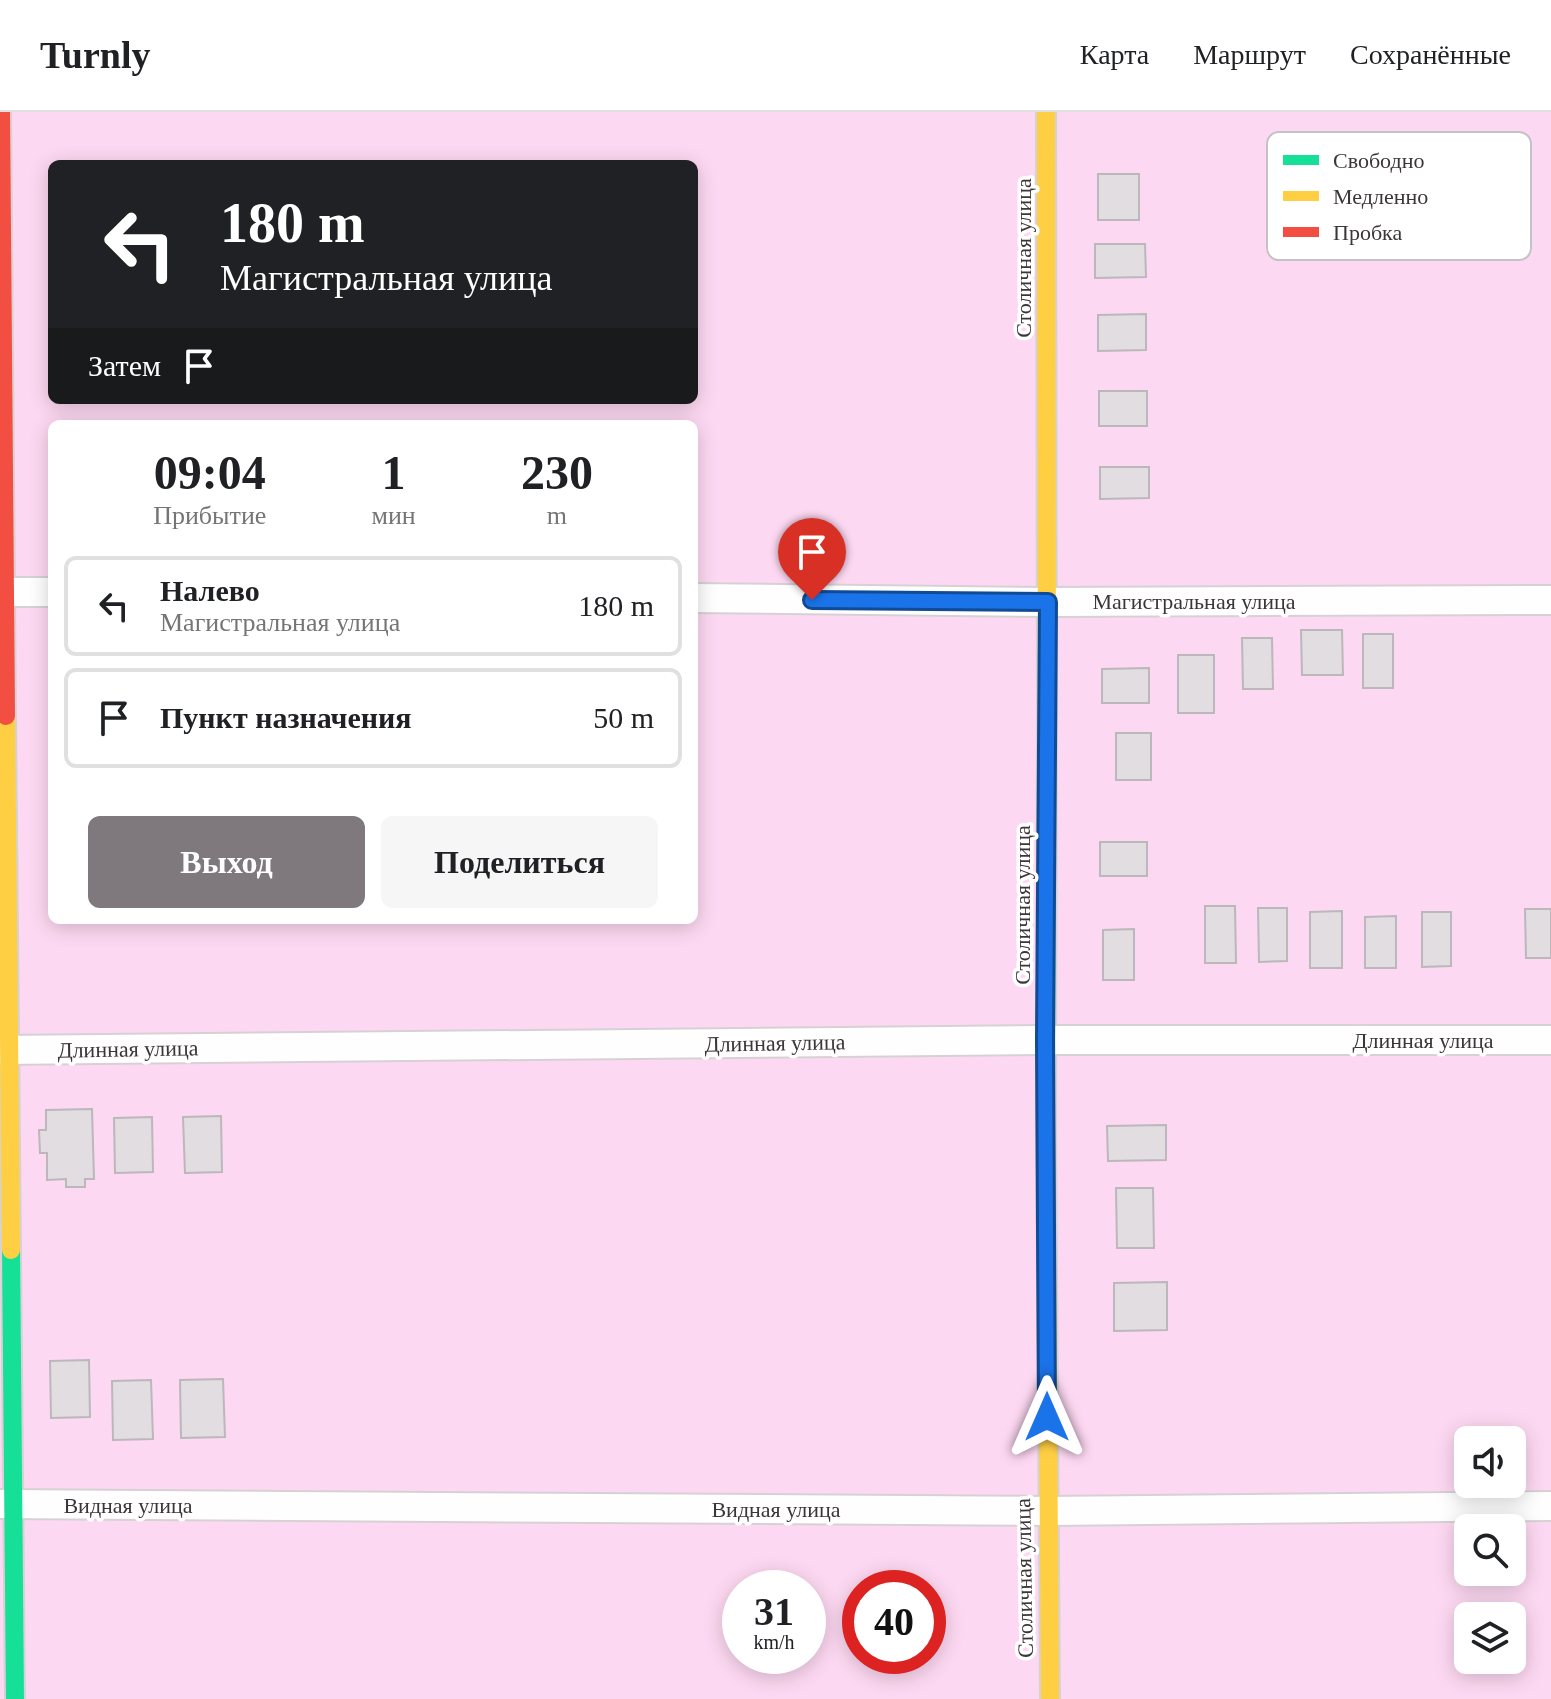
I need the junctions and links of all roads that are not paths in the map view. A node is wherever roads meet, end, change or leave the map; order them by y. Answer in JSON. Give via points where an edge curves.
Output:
{"nodes":[{"id":1,"x":1,"y":112,"type":"edge"},
{"id":2,"x":1027,"y":112,"type":"edge"},
{"id":3,"x":1046,"y":112,"type":"edge"},
{"id":4,"x":1059,"y":112,"type":"edge"},
{"id":5,"x":2,"y":592,"type":"edge"},
{"id":6,"x":48,"y":592,"type":"edge"},
{"id":7,"x":698,"y":598,"type":"edge"},
{"id":8,"x":1551,"y":600,"type":"edge"},
{"id":9,"x":1048,"y":602,"type":"junction"},
{"id":10,"x":1045,"y":1040,"type":"junction"},
{"id":11,"x":1551,"y":1040,"type":"edge"},
{"id":12,"x":4,"y":1050,"type":"edge"},
{"id":13,"x":7,"y":1504,"type":"edge"},
{"id":14,"x":1551,"y":1506,"type":"edge"},
{"id":15,"x":1047,"y":1511,"type":"junction"},
{"id":16,"x":15,"y":1699,"type":"edge"},
{"id":17,"x":1050,"y":1699,"type":"edge"}],
"edges":[{"from":1,"to":5,"type":"street"},
{"from":2,"to":3,"type":"street"},
{"from":3,"to":4,"type":"street"},
{"from":3,"to":9,"type":"street","name":"Столичная улица"},
{"from":5,"to":6,"type":"street"},
{"from":5,"to":12,"type":"street"},
{"from":7,"to":9,"type":"street","name":"Магистральная улица"},
{"from":8,"to":9,"type":"street","name":"Магистральная улица"},
{"from":9,"to":10,"type":"street","name":"Столичная улица"},
{"from":10,"to":11,"type":"street","name":"Длинная улица"},
{"from":10,"to":12,"type":"street","name":"Длинная улица"},
{"from":10,"to":15,"type":"street","name":"Столичная улица"},
{"from":12,"to":13,"type":"street"},
{"from":13,"to":15,"type":"street","name":"Видная улица"},
{"from":13,"to":16,"type":"street"},
{"from":14,"to":15,"type":"street","name":"Видная улица"},
{"from":15,"to":17,"type":"street","name":"Столичная улица"}]}
